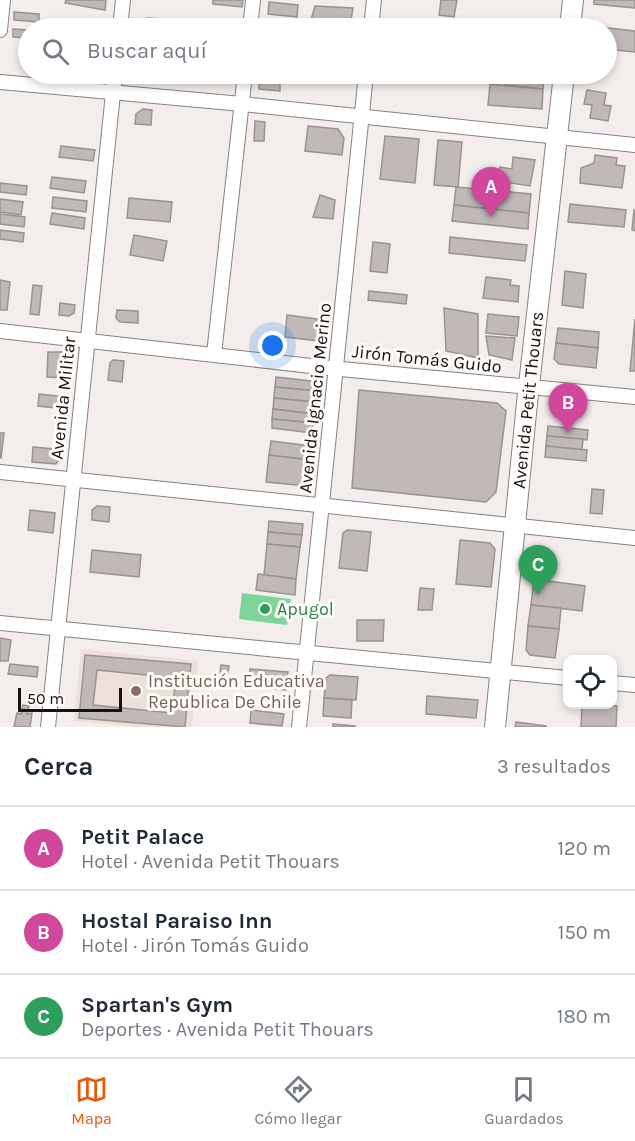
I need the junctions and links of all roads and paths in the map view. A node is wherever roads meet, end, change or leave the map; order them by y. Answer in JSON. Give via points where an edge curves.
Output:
{"nodes":[{"id":1,"x":3,"y":0,"type":"edge"},
{"id":2,"x":123,"y":0,"type":"edge"},
{"id":3,"x":253,"y":0,"type":"edge"},
{"id":4,"x":374,"y":0,"type":"edge"},
{"id":5,"x":573,"y":0,"type":"edge"},
{"id":6,"x":121,"y":18,"type":"edge"},
{"id":7,"x":251,"y":18,"type":"edge"},
{"id":8,"x":372,"y":18,"type":"edge"},
{"id":9,"x":571,"y":18,"type":"edge"},
{"id":10,"x":0,"y":30,"type":"edge"},
{"id":11,"x":0,"y":82,"type":"edge"},
{"id":12,"x":18,"y":84,"type":"edge"},
{"id":13,"x":23,"y":84,"type":"edge"},
{"id":14,"x":114,"y":84,"type":"edge"},
{"id":15,"x":244,"y":84,"type":"edge"},
{"id":16,"x":365,"y":84,"type":"edge"},
{"id":17,"x":563,"y":84,"type":"edge"},
{"id":18,"x":113,"y":92,"type":"junction"},
{"id":19,"x":242,"y":104,"type":"junction"},
{"id":20,"x":362,"y":117,"type":"junction"},
{"id":21,"x":557,"y":137,"type":"junction"},
{"id":22,"x":635,"y":145,"type":"edge"},
{"id":23,"x":0,"y":331,"type":"edge"},
{"id":24,"x":87,"y":340,"type":"junction"},
{"id":25,"x":214,"y":354,"type":"junction"},
{"id":26,"x":336,"y":368,"type":"junction"},
{"id":27,"x":529,"y":388,"type":"junction"},
{"id":28,"x":635,"y":397,"type":"edge"},
{"id":29,"x":0,"y":472,"type":"edge"},
{"id":30,"x":72,"y":480,"type":"junction"},
{"id":31,"x":322,"y":506,"type":"junction"},
{"id":32,"x":515,"y":525,"type":"junction"},
{"id":33,"x":635,"y":538,"type":"edge"},
{"id":34,"x":0,"y":623,"type":"edge"},
{"id":35,"x":57,"y":629,"type":"junction"},
{"id":36,"x":307,"y":652,"type":"junction"},
{"id":37,"x":500,"y":672,"type":"junction"},
{"id":38,"x":563,"y":678,"type":"edge"},
{"id":39,"x":617,"y":683,"type":"edge"},
{"id":40,"x":635,"y":685,"type":"edge"},
{"id":41,"x":48,"y":727,"type":"edge"},
{"id":42,"x":299,"y":727,"type":"edge"},
{"id":43,"x":495,"y":727,"type":"edge"}],
"edges":[{"from":1,"to":10,"type":"street"},
{"from":2,"to":6,"type":"street"},
{"from":3,"to":7,"type":"street"},
{"from":4,"to":8,"type":"street"},
{"from":5,"to":9,"type":"main road"},
{"from":11,"to":12,"type":"street"},
{"from":13,"to":18,"type":"street"},
{"from":14,"to":18,"type":"street","name":"Avenida Militar"},
{"from":15,"to":19,"type":"street"},
{"from":16,"to":20,"type":"street","name":"Avenida Ignacio Merino"},
{"from":17,"to":21,"type":"main road","name":"Avenida Petit Thouars"},
{"from":18,"to":19,"type":"street"},
{"from":18,"to":24,"type":"street","name":"Avenida Militar"},
{"from":19,"to":20,"type":"street"},
{"from":19,"to":25,"type":"street"},
{"from":20,"to":21,"type":"street"},
{"from":20,"to":26,"type":"street","name":"Avenida Ignacio Merino"},
{"from":21,"to":22,"type":"street"},
{"from":21,"to":27,"type":"main road","name":"Avenida Petit Thouars"},
{"from":23,"to":24,"type":"street","name":"Jirón Tomás Guido"},
{"from":24,"to":25,"type":"street","name":"Jirón Tomás Guido"},
{"from":24,"to":30,"type":"street","name":"Avenida Militar"},
{"from":25,"to":26,"type":"street","name":"Jirón Tomás Guido"},
{"from":26,"to":27,"type":"street","name":"Jirón Tomás Guido"},
{"from":26,"to":31,"type":"street","name":"Avenida Ignacio Merino"},
{"from":27,"to":28,"type":"street","name":"Jirón Tomás Guido"},
{"from":27,"to":32,"type":"main road","name":"Avenida Petit Thouars"},
{"from":29,"to":30,"type":"street"},
{"from":30,"to":31,"type":"street"},
{"from":30,"to":35,"type":"street","name":"Avenida Militar"},
{"from":31,"to":32,"type":"street"},
{"from":31,"to":36,"type":"street","name":"Avenida Ignacio Merino"},
{"from":32,"to":33,"type":"street"},
{"from":32,"to":37,"type":"main road","name":"Avenida Petit Thouars"},
{"from":34,"to":35,"type":"street"},
{"from":35,"to":36,"type":"street"},
{"from":35,"to":41,"type":"street","name":"Avenida Militar"},
{"from":36,"to":37,"type":"street"},
{"from":36,"to":42,"type":"street","name":"Avenida Ignacio Merino"},
{"from":37,"to":38,"type":"street"},
{"from":37,"to":43,"type":"main road","name":"Avenida Petit Thouars"},
{"from":39,"to":40,"type":"street"}]}
